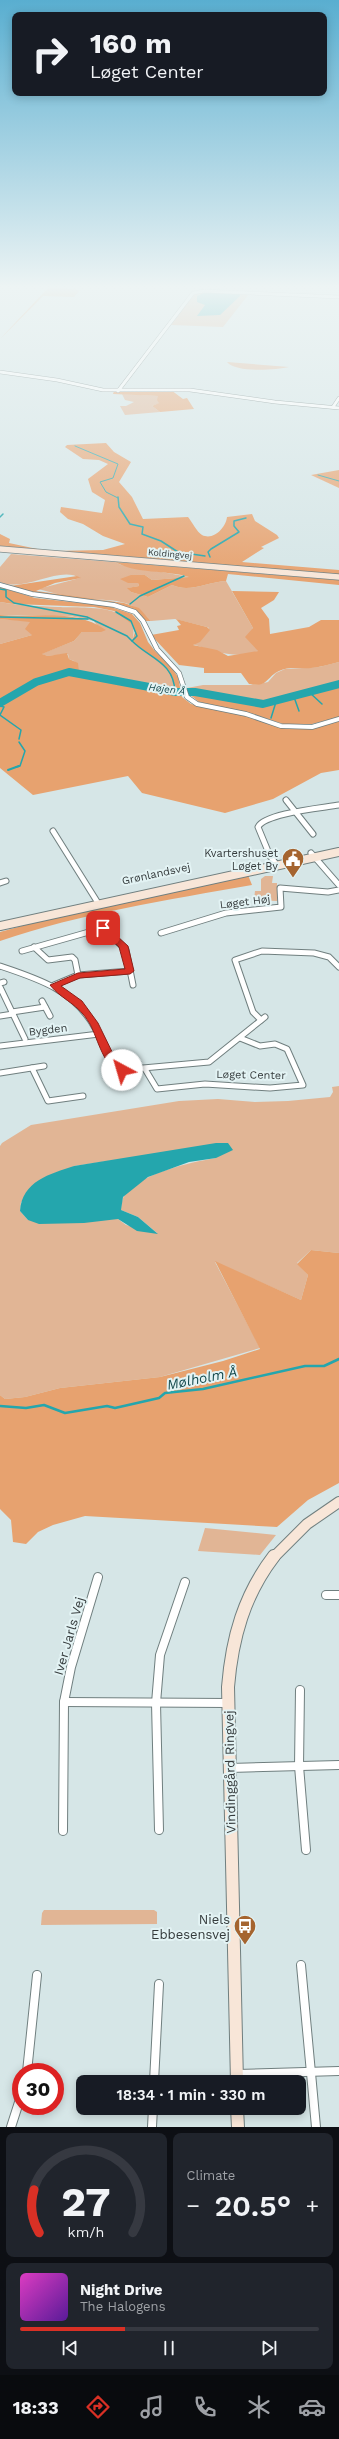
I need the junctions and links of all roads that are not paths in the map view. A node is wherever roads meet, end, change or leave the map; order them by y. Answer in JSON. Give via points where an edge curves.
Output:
{"nodes":[{"id":1,"x":89,"y":386,"type":"edge"},
{"id":2,"x":122,"y":386,"type":"edge"},
{"id":3,"x":118,"y":391,"type":"junction"},
{"id":4,"x":339,"y":398,"type":"edge"},
{"id":5,"x":333,"y":407,"type":"junction"},
{"id":6,"x":339,"y":408,"type":"edge"},
{"id":7,"x":0,"y":549,"type":"edge"},
{"id":8,"x":339,"y":577,"type":"edge"},
{"id":9,"x":0,"y":585,"type":"edge"},
{"id":10,"x":339,"y":719,"type":"edge"},
{"id":11,"x":286,"y":800,"type":"dead end"},
{"id":12,"x":339,"y":805,"type":"edge"},
{"id":13,"x":295,"y":812,"type":"junction"},
{"id":14,"x":53,"y":831,"type":"dead end"},
{"id":15,"x":313,"y":834,"type":"dead end"},
{"id":16,"x":339,"y":847,"type":"edge"},
{"id":17,"x":339,"y":852,"type":"edge"},
{"id":18,"x":312,"y":855,"type":"junction"},
{"id":19,"x":275,"y":863,"type":"junction"},
{"id":20,"x":6,"y":881,"type":"dead end"},
{"id":21,"x":0,"y":883,"type":"edge"},
{"id":22,"x":338,"y":884,"type":"edge"},
{"id":23,"x":339,"y":890,"type":"edge"},
{"id":24,"x":97,"y":900,"type":"junction"},
{"id":25,"x":0,"y":920,"type":"edge"},
{"id":26,"x":0,"y":926,"type":"edge"},
{"id":27,"x":161,"y":933,"type":"dead end"},
{"id":28,"x":34,"y":947,"type":"junction"},
{"id":29,"x":22,"y":951,"type":"dead end"},
{"id":30,"x":0,"y":966,"type":"edge"},
{"id":31,"x":339,"y":967,"type":"edge"},
{"id":32,"x":130,"y":971,"type":"junction"},
{"id":33,"x":78,"y":976,"type":"junction"},
{"id":34,"x":54,"y":985,"type":"junction"},
{"id":35,"x":133,"y":985,"type":"dead end"},
{"id":36,"x":0,"y":987,"type":"edge"},
{"id":37,"x":13,"y":1013,"type":"junction"},
{"id":38,"x":0,"y":1016,"type":"edge"},
{"id":39,"x":50,"y":1016,"type":"dead end"},
{"id":40,"x":99,"y":1034,"type":"junction"},
{"id":41,"x":240,"y":1038,"type":"junction"},
{"id":42,"x":25,"y":1039,"type":"dead end"},
{"id":43,"x":0,"y":1046,"type":"edge"},
{"id":44,"x":44,"y":1066,"type":"dead end"},
{"id":45,"x":32,"y":1068,"type":"junction"},
{"id":46,"x":145,"y":1070,"type":"junction"},
{"id":47,"x":0,"y":1073,"type":"edge"},
{"id":48,"x":83,"y":1096,"type":"dead end"},
{"id":49,"x":339,"y":1502,"type":"edge"},
{"id":50,"x":98,"y":1577,"type":"dead end"},
{"id":51,"x":185,"y":1582,"type":"dead end"},
{"id":52,"x":326,"y":1595,"type":"dead end"},
{"id":53,"x":339,"y":1595,"type":"edge"},
{"id":54,"x":300,"y":1690,"type":"dead end"},
{"id":55,"x":64,"y":1702,"type":"junction"},
{"id":56,"x":156,"y":1703,"type":"junction"},
{"id":57,"x":228,"y":1703,"type":"junction"},
{"id":58,"x":339,"y":1765,"type":"edge"},
{"id":59,"x":299,"y":1766,"type":"junction"},
{"id":60,"x":230,"y":1768,"type":"junction"},
{"id":61,"x":159,"y":1830,"type":"dead end"},
{"id":62,"x":62,"y":1831,"type":"dead end"},
{"id":63,"x":306,"y":1850,"type":"dead end"},
{"id":64,"x":301,"y":1965,"type":"dead end"},
{"id":65,"x":37,"y":1976,"type":"dead end"},
{"id":66,"x":159,"y":1984,"type":"dead end"},
{"id":67,"x":28,"y":2063,"type":"edge"},
{"id":68,"x":311,"y":2071,"type":"junction"},
{"id":69,"x":339,"y":2071,"type":"edge"},
{"id":70,"x":154,"y":2075,"type":"edge"},
{"id":71,"x":237,"y":2075,"type":"edge"},
{"id":72,"x":269,"y":2075,"type":"edge"},
{"id":73,"x":15,"y":2115,"type":"edge"},
{"id":74,"x":153,"y":2115,"type":"edge"},
{"id":75,"x":238,"y":2115,"type":"edge"},
{"id":76,"x":11,"y":2127,"type":"edge"},
{"id":77,"x":152,"y":2127,"type":"edge"},
{"id":78,"x":238,"y":2127,"type":"edge"},
{"id":79,"x":316,"y":2127,"type":"edge"}],
"edges":[{"from":1,"to":3,"type":"street"},
{"from":2,"to":3,"type":"street"},
{"from":3,"to":5,"type":"street","via":[[190,390]]},
{"from":4,"to":5,"type":"street"},
{"from":5,"to":6,"type":"street"},
{"from":7,"to":8,"type":"street","name":"Koldingvej"},
{"from":9,"to":10,"type":"street","via":[[32,594],[114,605],[135,612],[143,620],[157,649],[179,673],[188,699],[197,704],[246,714],[281,726],[312,727]]},
{"from":11,"to":13,"type":"street"},
{"from":12,"to":13,"type":"street"},
{"from":13,"to":15,"type":"street"},
{"from":13,"to":19,"type":"street","via":[[269,817],[258,827]]},
{"from":14,"to":24,"type":"street"},
{"from":16,"to":18,"type":"street","name":"Grønlandsvej"},
{"from":17,"to":18,"type":"street","name":"Grønlandsvej"},
{"from":18,"to":19,"type":"street","name":"Grønlandsvej"},
{"from":18,"to":22,"type":"street"},
{"from":19,"to":24,"type":"street","name":"Grønlandsvej"},
{"from":20,"to":21,"type":"street"},
{"from":23,"to":27,"type":"street","name":"Løget Høj","via":[[328,892],[280,888],[281,907],[226,913]]},
{"from":24,"to":25,"type":"street","name":"Grønlandsvej"},
{"from":24,"to":26,"type":"street","name":"Grønlandsvej"},
{"from":28,"to":29,"type":"street"},
{"from":28,"to":32,"type":"street","via":[[103,928],[123,946]]},
{"from":28,"to":33,"type":"street","via":[[48,960],[72,957]]},
{"from":30,"to":34,"type":"street","name":"Løget Center"},
{"from":31,"to":41,"type":"street","name":"Løget Center","via":[[329,957],[314,953],[262,951],[235,960],[253,1012],[263,1018]]},
{"from":32,"to":33,"type":"street"},
{"from":32,"to":35,"type":"street"},
{"from":33,"to":34,"type":"street"},
{"from":34,"to":40,"type":"street","name":"Løget Center","via":[[79,1003]]},
{"from":36,"to":37,"type":"street"},
{"from":37,"to":38,"type":"street"},
{"from":37,"to":39,"type":"street","via":[[43,1004]]},
{"from":37,"to":42,"type":"street"},
{"from":40,"to":43,"type":"street","name":"Bygden"},
{"from":40,"to":46,"type":"street","name":"Løget Center","via":[[117,1068],[127,1071]]},
{"from":41,"to":46,"type":"street","name":"Løget Center","via":[[208,1062]]},
{"from":41,"to":46,"type":"street","name":"Løget Center","via":[[260,1046],[275,1044],[287,1049],[303,1085],[270,1088],[205,1084],[157,1089]]},
{"from":44,"to":45,"type":"street"},
{"from":45,"to":47,"type":"street"},
{"from":45,"to":48,"type":"street","via":[[48,1101]]},
{"from":49,"to":57,"type":"street","name":"Vindinggård Ringvej","via":[[300,1528],[273,1557],[252,1590],[240,1618],[233,1645]]},
{"from":50,"to":55,"type":"street","name":"Iver Jarls Vej","via":[[71,1667]]},
{"from":51,"to":56,"type":"street","via":[[160,1655]]},
{"from":52,"to":53,"type":"street"},
{"from":54,"to":59,"type":"street"},
{"from":55,"to":56,"type":"street"},
{"from":55,"to":62,"type":"street","name":"Iver Jarls Vej"},
{"from":56,"to":57,"type":"street"},
{"from":56,"to":61,"type":"street"},
{"from":57,"to":60,"type":"street","name":"Vindinggård Ringvej"},
{"from":58,"to":59,"type":"street"},
{"from":59,"to":60,"type":"street"},
{"from":59,"to":63,"type":"street"},
{"from":60,"to":71,"type":"street","name":"Vindinggård Ringvej"},
{"from":64,"to":68,"type":"street"},
{"from":65,"to":67,"type":"street"},
{"from":66,"to":70,"type":"street"},
{"from":68,"to":69,"type":"street"},
{"from":68,"to":72,"type":"street"},
{"from":68,"to":79,"type":"street"},
{"from":73,"to":76,"type":"street"},
{"from":74,"to":77,"type":"street"},
{"from":75,"to":78,"type":"street"}]}
